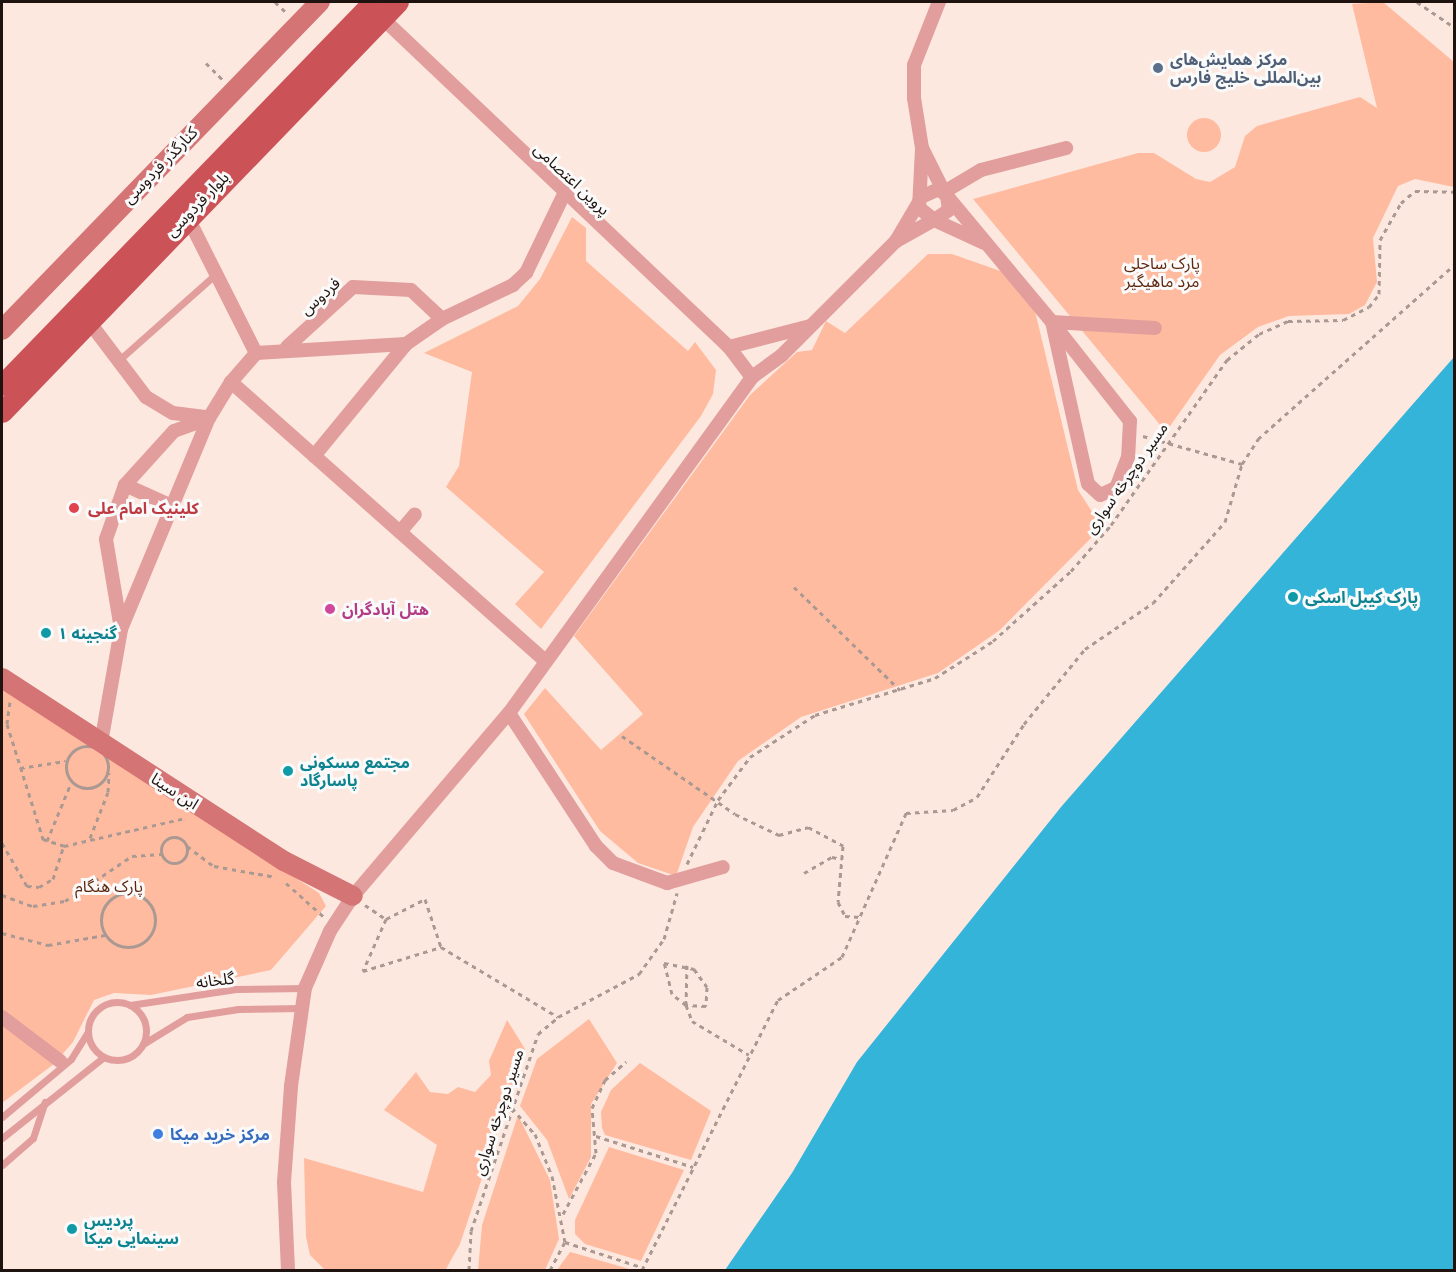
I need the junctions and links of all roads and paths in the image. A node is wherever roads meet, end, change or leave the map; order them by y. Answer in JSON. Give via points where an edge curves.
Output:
{"nodes":[{"id":1,"x":320,"y":2,"type":"edge"},
{"id":2,"x":398,"y":2,"type":"edge"},
{"id":3,"x":939,"y":2,"type":"edge"},
{"id":4,"x":1416,"y":2,"type":"edge"},
{"id":5,"x":374,"y":8,"type":"edge"},
{"id":6,"x":1455,"y":27,"type":"edge"},
{"id":7,"x":922,"y":148,"type":"junction"},
{"id":8,"x":1066,"y":148,"type":"dead end"},
{"id":9,"x":1455,"y":192,"type":"edge"},
{"id":10,"x":564,"y":194,"type":"junction"},
{"id":11,"x":946,"y":194,"type":"junction"},
{"id":12,"x":920,"y":200,"type":"junction"},
{"id":13,"x":182,"y":207,"type":"junction"},
{"id":14,"x":934,"y":220,"type":"junction"},
{"id":15,"x":896,"y":242,"type":"junction"},
{"id":16,"x":986,"y":244,"type":"junction"},
{"id":17,"x":1455,"y":265,"type":"edge"},
{"id":18,"x":218,"y":272,"type":"junction"},
{"id":19,"x":87,"y":319,"type":"junction"},
{"id":20,"x":442,"y":319,"type":"junction"},
{"id":21,"x":1052,"y":322,"type":"junction"},
{"id":22,"x":812,"y":326,"type":"junction"},
{"id":23,"x":1155,"y":328,"type":"dead end"},
{"id":24,"x":2,"y":330,"type":"edge"},
{"id":25,"x":406,"y":344,"type":"junction"},
{"id":26,"x":287,"y":347,"type":"junction"},
{"id":27,"x":729,"y":347,"type":"junction"},
{"id":28,"x":256,"y":353,"type":"junction"},
{"id":29,"x":119,"y":360,"type":"junction"},
{"id":30,"x":752,"y":377,"type":"junction"},
{"id":31,"x":231,"y":382,"type":"junction"},
{"id":32,"x":2,"y":385,"type":"edge"},
{"id":33,"x":2,"y":412,"type":"edge"},
{"id":34,"x":209,"y":418,"type":"junction"},
{"id":35,"x":1130,"y":433,"type":"junction"},
{"id":36,"x":1166,"y":442,"type":"junction"},
{"id":37,"x":314,"y":456,"type":"junction"},
{"id":38,"x":1242,"y":464,"type":"junction"},
{"id":39,"x":125,"y":485,"type":"junction"},
{"id":40,"x":172,"y":506,"type":"junction"},
{"id":41,"x":415,"y":514,"type":"dead end"},
{"id":42,"x":400,"y":532,"type":"junction"},
{"id":43,"x":794,"y":587,"type":"dead end"},
{"id":44,"x":121,"y":629,"type":"junction"},
{"id":45,"x":545,"y":661,"type":"junction"},
{"id":46,"x":6,"y":681,"type":"edge"},
{"id":47,"x":901,"y":691,"type":"junction"},
{"id":48,"x":509,"y":713,"type":"junction"},
{"id":49,"x":622,"y":736,"type":"dead end"},
{"id":50,"x":101,"y":743,"type":"junction"},
{"id":51,"x":65,"y":761,"type":"junction"},
{"id":52,"x":20,"y":768,"type":"junction"},
{"id":53,"x":109,"y":771,"type":"junction"},
{"id":54,"x":71,"y":783,"type":"junction"},
{"id":55,"x":718,"y":800,"type":"junction"},
{"id":56,"x":209,"y":813,"type":"junction"},
{"id":57,"x":90,"y":838,"type":"junction"},
{"id":58,"x":47,"y":842,"type":"junction"},
{"id":59,"x":2,"y":843,"type":"edge"},
{"id":60,"x":64,"y":846,"type":"junction"},
{"id":61,"x":187,"y":846,"type":"junction"},
{"id":62,"x":161,"y":854,"type":"junction"},
{"id":63,"x":842,"y":859,"type":"junction"},
{"id":64,"x":723,"y":867,"type":"dead end"},
{"id":65,"x":804,"y":873,"type":"dead end"},
{"id":66,"x":681,"y":880,"type":"junction"},
{"id":67,"x":2,"y":895,"type":"edge"},
{"id":68,"x":353,"y":896,"type":"junction"},
{"id":69,"x":860,"y":918,"type":"junction"},
{"id":70,"x":386,"y":919,"type":"junction"},
{"id":71,"x":330,"y":931,"type":"junction"},
{"id":72,"x":2,"y":933,"type":"edge"},
{"id":73,"x":105,"y":935,"type":"junction"},
{"id":74,"x":441,"y":947,"type":"junction"},
{"id":75,"x":687,"y":965,"type":"junction"},
{"id":76,"x":305,"y":988,"type":"junction"},
{"id":77,"x":130,"y":1005,"type":"junction"},
{"id":78,"x":686,"y":1005,"type":"junction"},
{"id":79,"x":301,"y":1008,"type":"junction"},
{"id":80,"x":2,"y":1017,"type":"edge"},
{"id":81,"x":558,"y":1017,"type":"junction"},
{"id":82,"x":87,"y":1033,"type":"junction"},
{"id":83,"x":143,"y":1044,"type":"junction"},
{"id":84,"x":749,"y":1055,"type":"junction"},
{"id":85,"x":104,"y":1057,"type":"junction"},
{"id":86,"x":60,"y":1061,"type":"dead end"},
{"id":87,"x":626,"y":1062,"type":"dead end"},
{"id":88,"x":45,"y":1102,"type":"junction"},
{"id":89,"x":512,"y":1108,"type":"junction"},
{"id":90,"x":2,"y":1118,"type":"edge"},
{"id":91,"x":596,"y":1136,"type":"junction"},
{"id":92,"x":2,"y":1138,"type":"edge"},
{"id":93,"x":2,"y":1165,"type":"edge"},
{"id":94,"x":693,"y":1167,"type":"junction"},
{"id":95,"x":563,"y":1214,"type":"junction"},
{"id":96,"x":565,"y":1242,"type":"junction"},
{"id":97,"x":643,"y":1269,"type":"edge"},
{"id":98,"x":288,"y":1270,"type":"edge"},
{"id":99,"x":469,"y":1270,"type":"edge"},
{"id":100,"x":550,"y":1270,"type":"edge"}],
"edges":[{"from":1,"to":24,"type":"street","name":"کنارگذر فردوسی"},
{"from":2,"to":5,"type":"main road","name":"بلوار فردوسی"},
{"from":3,"to":7,"type":"street","via":[[914,65]]},
{"from":4,"to":6,"type":"path"},
{"from":5,"to":10,"type":"street","name":"پروین اعتصامی"},
{"from":5,"to":13,"type":"main road","name":"بلوار فردوسی"},
{"from":7,"to":11,"type":"street"},
{"from":7,"to":12,"type":"street"},
{"from":8,"to":11,"type":"street","via":[[981,170]]},
{"from":9,"to":36,"type":"path","name":"مسیر دوچرخه سواری","via":[[1415,191],[1401,203],[1380,240],[1379,294],[1369,307],[1343,320],[1314,317],[1259,334],[1227,360]]},
{"from":10,"to":20,"type":"street","via":[[526,273]]},
{"from":10,"to":27,"type":"street","name":"پروین اعتصامی"},
{"from":11,"to":12,"type":"street","via":[[928,190]]},
{"from":11,"to":14,"type":"street","via":[[947,214]]},
{"from":11,"to":16,"type":"street"},
{"from":12,"to":14,"type":"street","via":[[921,213]]},
{"from":12,"to":15,"type":"street"},
{"from":13,"to":18,"type":"street"},
{"from":13,"to":19,"type":"main road","name":"بلوار فردوسی"},
{"from":13,"to":32,"type":"main road","name":"بلوار فردوسی"},
{"from":14,"to":15,"type":"street"},
{"from":14,"to":16,"type":"street"},
{"from":15,"to":22,"type":"street"},
{"from":16,"to":21,"type":"street"},
{"from":17,"to":38,"type":"path","via":[[1258,439]]},
{"from":18,"to":28,"type":"street"},
{"from":18,"to":29,"type":"lane"},
{"from":19,"to":29,"type":"street"},
{"from":19,"to":33,"type":"main road","name":"بلوار فردوسی"},
{"from":20,"to":25,"type":"street"},
{"from":20,"to":26,"type":"street","name":"فردوس","via":[[411,290],[353,287]]},
{"from":21,"to":23,"type":"street"},
{"from":21,"to":35,"type":"street","via":[[1130,421]]},
{"from":21,"to":35,"type":"street","via":[[1088,484],[1100,495],[1116,488],[1128,457]]},
{"from":22,"to":27,"type":"street"},
{"from":22,"to":30,"type":"street"},
{"from":25,"to":26,"type":"street"},
{"from":25,"to":37,"type":"street"},
{"from":26,"to":28,"type":"street"},
{"from":27,"to":30,"type":"street","name":"پروین اعتصامی"},
{"from":28,"to":31,"type":"street"},
{"from":29,"to":34,"type":"street","via":[[146,397],[173,413]]},
{"from":30,"to":45,"type":"street"},
{"from":31,"to":34,"type":"street"},
{"from":31,"to":37,"type":"street"},
{"from":34,"to":39,"type":"street","via":[[174,431]]},
{"from":34,"to":40,"type":"street"},
{"from":35,"to":36,"type":"path"},
{"from":36,"to":38,"type":"path"},
{"from":36,"to":47,"type":"path","name":"مسیر دوچرخه سواری","via":[[1111,525],[1027,614],[963,661]]},
{"from":37,"to":42,"type":"street"},
{"from":38,"to":69,"type":"path","via":[[1225,522],[1153,603],[1084,649],[1024,724],[977,797],[953,810],[906,813]]},
{"from":39,"to":40,"type":"street"},
{"from":39,"to":44,"type":"street","via":[[106,539]]},
{"from":40,"to":44,"type":"street"},
{"from":41,"to":42,"type":"street"},
{"from":42,"to":45,"type":"street"},
{"from":43,"to":47,"type":"path"},
{"from":44,"to":50,"type":"street"},
{"from":45,"to":48,"type":"street"},
{"from":46,"to":50,"type":"street","name":"ابن سینا"},
{"from":46,"to":52,"type":"path","via":[[7,724]]},
{"from":47,"to":55,"type":"path","name":"مسیر دوچرخه سواری","via":[[800,724],[750,757]]},
{"from":48,"to":66,"type":"street","via":[[596,846],[640,876],[667,883]]},
{"from":48,"to":68,"type":"street"},
{"from":49,"to":55,"type":"path"},
{"from":50,"to":56,"type":"street","name":"ابن سینا"},
{"from":51,"to":52,"type":"path"},
{"from":51,"to":53,"type":"path","via":[[73,750],[86,745],[99,748]]},
{"from":51,"to":54,"type":"path"},
{"from":52,"to":58,"type":"path"},
{"from":53,"to":54,"type":"path","via":[[101,784],[86,789]]},
{"from":53,"to":57,"type":"path","via":[[108,792]]},
{"from":54,"to":58,"type":"path"},
{"from":55,"to":63,"type":"path","via":[[779,835],[808,827],[843,846]]},
{"from":55,"to":66,"type":"path","name":"مسیر دوچرخه سواری"},
{"from":56,"to":57,"type":"path"},
{"from":56,"to":68,"type":"street","name":"ابن سینا","via":[[284,861]]},
{"from":57,"to":60,"type":"path"},
{"from":58,"to":60,"type":"path"},
{"from":59,"to":60,"type":"path","via":[[27,886],[54,879]]},
{"from":61,"to":62,"type":"path","via":[[170,837]]},
{"from":61,"to":62,"type":"path","via":[[178,863]]},
{"from":61,"to":71,"type":"path","via":[[214,866],[279,877],[319,909]]},
{"from":62,"to":67,"type":"path","via":[[132,856],[65,901],[33,906]]},
{"from":63,"to":65,"type":"path","via":[[832,857]]},
{"from":63,"to":69,"type":"path","via":[[838,902],[845,916]]},
{"from":64,"to":66,"type":"street"},
{"from":66,"to":81,"type":"path","name":"مسیر دوچرخه سواری","via":[[654,958],[626,984]]},
{"from":68,"to":70,"type":"path"},
{"from":68,"to":71,"type":"street"},
{"from":69,"to":84,"type":"path","via":[[842,957],[778,1000]]},
{"from":70,"to":74,"type":"path","via":[[426,899]]},
{"from":70,"to":74,"type":"path","via":[[363,971]]},
{"from":71,"to":76,"type":"street"},
{"from":72,"to":73,"type":"path","via":[[48,945]]},
{"from":73,"to":73,"type":"path","via":[[124,947],[136,946],[153,932],[153,909],[137,894],[115,896],[101,913]]},
{"from":74,"to":81,"type":"path"},
{"from":75,"to":78,"type":"path"},
{"from":75,"to":78,"type":"path","via":[[702,978],[708,995],[706,1006]]},
{"from":75,"to":78,"type":"path","via":[[664,963],[667,985]]},
{"from":76,"to":77,"type":"lane","name":"گلخانه","via":[[236,989]]},
{"from":76,"to":79,"type":"street"},
{"from":77,"to":82,"type":"lane","via":[[100,1007]]},
{"from":77,"to":83,"type":"lane","via":[[146,1029]]},
{"from":78,"to":84,"type":"path","via":[[692,1021]]},
{"from":79,"to":83,"type":"lane","name":"گلخانه","via":[[187,1017]]},
{"from":79,"to":98,"type":"street","via":[[284,1182]]},
{"from":80,"to":86,"type":"street"},
{"from":81,"to":89,"type":"path","name":"مسیر دوچرخه سواری","via":[[531,1048]]},
{"from":82,"to":85,"type":"lane"},
{"from":82,"to":90,"type":"lane","via":[[71,1059]]},
{"from":83,"to":85,"type":"lane","via":[[133,1056]]},
{"from":84,"to":94,"type":"path"},
{"from":85,"to":88,"type":"lane"},
{"from":87,"to":91,"type":"path","via":[[605,1080],[592,1108]]},
{"from":88,"to":92,"type":"lane"},
{"from":88,"to":93,"type":"lane","via":[[33,1138]]},
{"from":89,"to":95,"type":"path","via":[[535,1134]]},
{"from":89,"to":99,"type":"path","name":"مسیر دوچرخه سواری","via":[[471,1231]]},
{"from":91,"to":94,"type":"path"},
{"from":91,"to":95,"type":"path","via":[[587,1175]]},
{"from":94,"to":97,"type":"path"},
{"from":95,"to":96,"type":"path"},
{"from":96,"to":97,"type":"path"},
{"from":96,"to":100,"type":"path"}]}
